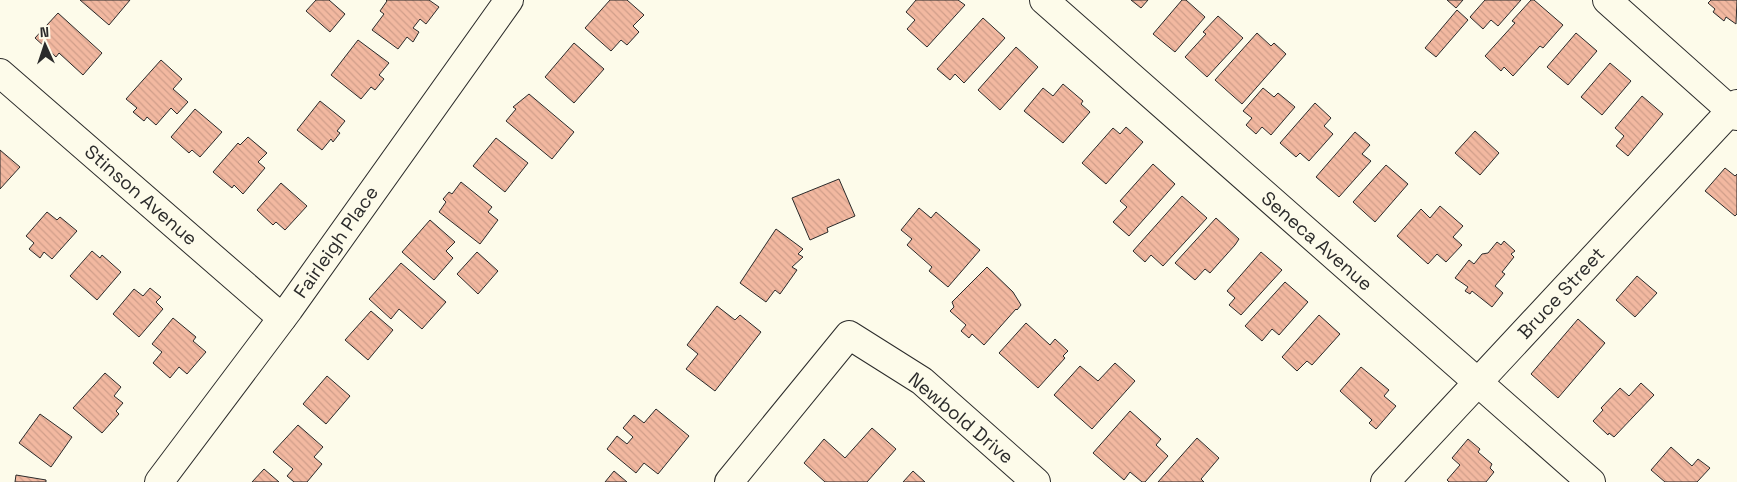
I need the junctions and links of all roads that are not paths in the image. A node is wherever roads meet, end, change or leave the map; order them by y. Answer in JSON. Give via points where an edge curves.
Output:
{"nodes":[{"id":1,"x":509,"y":0,"type":"edge"},
{"id":2,"x":1044,"y":0,"type":"edge"},
{"id":3,"x":1607,"y":0,"type":"edge"},
{"id":4,"x":0,"y":73,"type":"edge"},
{"id":5,"x":1735,"y":110,"type":"edge"},
{"id":6,"x":282,"y":318,"type":"junction"},
{"id":7,"x":1478,"y":384,"type":"junction"},
{"id":8,"x":159,"y":482,"type":"edge"},
{"id":9,"x":729,"y":482,"type":"edge"},
{"id":10,"x":1036,"y":482,"type":"edge"},
{"id":11,"x":1385,"y":482,"type":"edge"},
{"id":12,"x":1591,"y":482,"type":"edge"}],
"edges":[{"from":1,"to":6,"type":"street","name":"Fairleigh Place"},
{"from":2,"to":7,"type":"street","name":"Seneca Avenue"},
{"from":3,"to":5,"type":"street"},
{"from":4,"to":6,"type":"street","name":"Stinson Avenue"},
{"from":5,"to":7,"type":"street","name":"Bruce Street"},
{"from":6,"to":8,"type":"street","name":"Fairleigh Place"},
{"from":7,"to":11,"type":"street","name":"Bruce Street"},
{"from":7,"to":12,"type":"street","name":"Seneca Avenue"},
{"from":9,"to":10,"type":"street","name":"Newbold Drive","via":[[849,335],[922,381]]}]}
